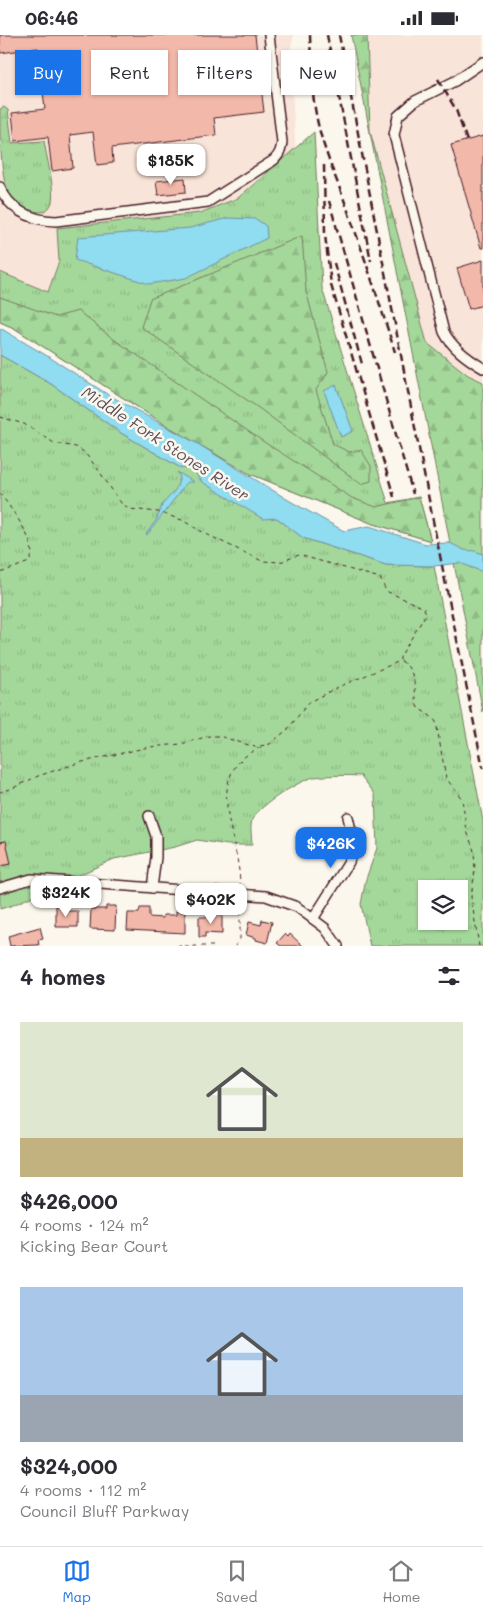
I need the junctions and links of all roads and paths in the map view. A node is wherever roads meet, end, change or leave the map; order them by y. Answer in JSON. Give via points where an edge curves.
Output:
{"nodes":[{"id":1,"x":269,"y":35,"type":"edge"},
{"id":2,"x":483,"y":62,"type":"edge"},
{"id":3,"x":0,"y":187,"type":"edge"},
{"id":4,"x":483,"y":368,"type":"edge"},
{"id":5,"x":0,"y":417,"type":"edge"},
{"id":6,"x":0,"y":493,"type":"edge"},
{"id":7,"x":0,"y":573,"type":"edge"},
{"id":8,"x":400,"y":661,"type":"junction"},
{"id":9,"x":264,"y":746,"type":"junction"},
{"id":10,"x":0,"y":792,"type":"edge"},
{"id":11,"x":149,"y":816,"type":"dead end"},
{"id":12,"x":348,"y":817,"type":"dead end"},
{"id":13,"x":0,"y":888,"type":"edge"},
{"id":14,"x":152,"y":888,"type":"junction"},
{"id":15,"x":240,"y":894,"type":"junction"},
{"id":16,"x":313,"y":919,"type":"junction"},
{"id":17,"x":123,"y":946,"type":"edge"},
{"id":18,"x":148,"y":946,"type":"edge"},
{"id":19,"x":178,"y":946,"type":"edge"},
{"id":20,"x":216,"y":946,"type":"edge"},
{"id":21,"x":236,"y":946,"type":"edge"},
{"id":22,"x":338,"y":946,"type":"edge"},
{"id":23,"x":479,"y":946,"type":"edge"}],
"edges":[{"from":1,"to":3,"type":"street","via":[[282,142],[279,155],[208,202],[43,221],[14,207]]},
{"from":2,"to":4,"type":"street","via":[[455,81],[415,101],[398,116],[394,135],[444,332],[450,343]]},
{"from":5,"to":8,"type":"path","via":[[24,424],[54,443],[79,449],[90,458],[114,495],[130,509],[158,512],[182,520],[254,559],[280,562],[299,555],[380,578],[386,591],[426,611],[426,617]]},
{"from":6,"to":7,"type":"path","via":[[30,541],[33,554],[29,562]]},
{"from":8,"to":9,"type":"path","via":[[309,702],[279,738]]},
{"from":8,"to":23,"type":"path","via":[[413,675],[417,706],[436,722],[446,778],[464,807],[474,851],[471,897]]},
{"from":9,"to":10,"type":"path","via":[[249,746],[209,736],[78,763]]},
{"from":9,"to":15,"type":"path","via":[[239,761],[226,791],[239,863]]},
{"from":11,"to":14,"type":"street","via":[[156,836]]},
{"from":12,"to":16,"type":"street","via":[[354,843],[349,862]]},
{"from":13,"to":14,"type":"street","via":[[31,879]]},
{"from":14,"to":15,"type":"street"},
{"from":15,"to":16,"type":"street","via":[[266,896],[298,907]]},
{"from":15,"to":21,"type":"path","via":[[240,939]]},
{"from":16,"to":22,"type":"street","via":[[325,928]]},
{"from":17,"to":18,"type":"path"},
{"from":19,"to":20,"type":"path"}]}
